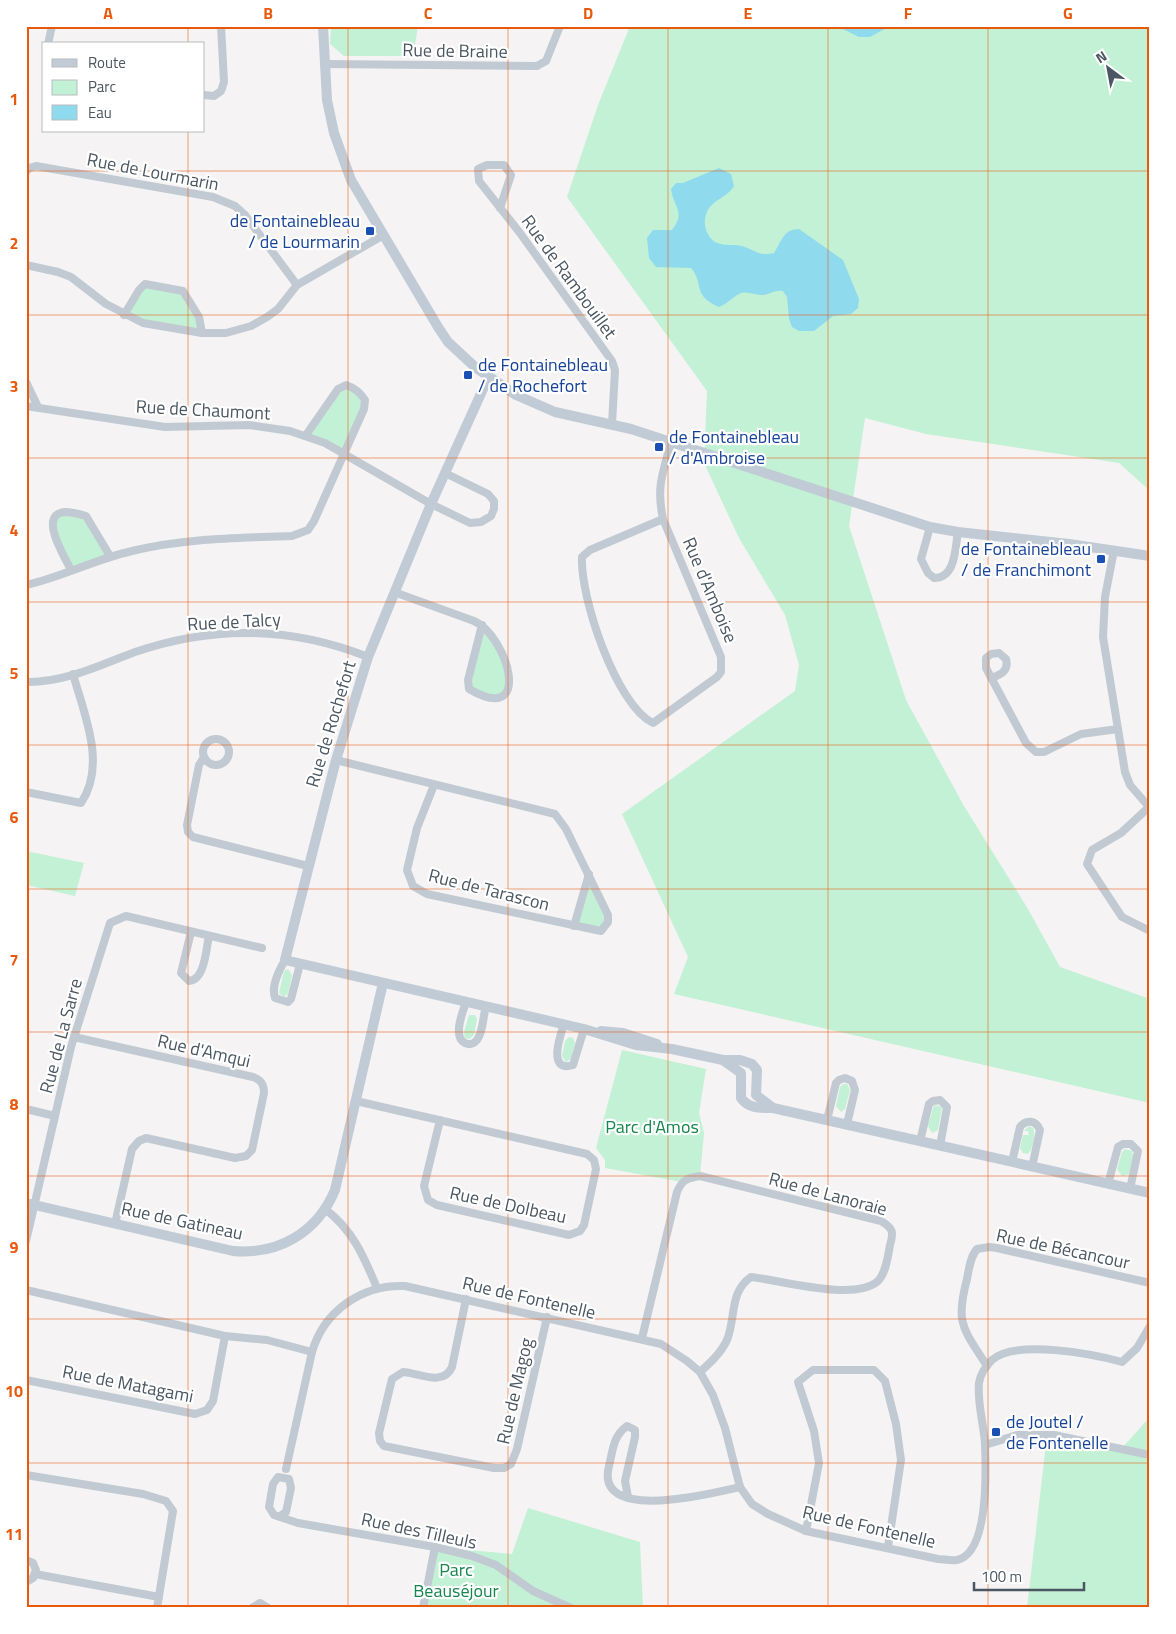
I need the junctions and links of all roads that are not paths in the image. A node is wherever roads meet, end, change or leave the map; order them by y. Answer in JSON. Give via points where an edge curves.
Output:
{"nodes":[{"id":1,"x":52,"y":26,"type":"edge"},
{"id":2,"x":221,"y":26,"type":"edge"},
{"id":3,"x":323,"y":26,"type":"edge"},
{"id":4,"x":560,"y":26,"type":"edge"},
{"id":5,"x":48,"y":42,"type":"edge"},
{"id":6,"x":324,"y":64,"type":"junction"},
{"id":7,"x":205,"y":95,"type":"edge"},
{"id":8,"x":26,"y":172,"type":"edge"},
{"id":9,"x":500,"y":208,"type":"junction"},
{"id":10,"x":382,"y":236,"type":"junction"},
{"id":11,"x":26,"y":265,"type":"edge"},
{"id":12,"x":297,"y":285,"type":"junction"},
{"id":13,"x":124,"y":315,"type":"junction"},
{"id":14,"x":202,"y":333,"type":"junction"},
{"id":15,"x":488,"y":378,"type":"junction"},
{"id":16,"x":26,"y":382,"type":"edge"},
{"id":17,"x":26,"y":406,"type":"edge"},
{"id":18,"x":38,"y":407,"type":"junction"},
{"id":19,"x":612,"y":424,"type":"junction"},
{"id":20,"x":306,"y":435,"type":"junction"},
{"id":21,"x":671,"y":442,"type":"junction"},
{"id":22,"x":342,"y":453,"type":"junction"},
{"id":23,"x":445,"y":472,"type":"junction"},
{"id":24,"x":431,"y":504,"type":"junction"},
{"id":25,"x":663,"y":519,"type":"junction"},
{"id":26,"x":930,"y":527,"type":"junction"},
{"id":27,"x":958,"y":532,"type":"junction"},
{"id":28,"x":1114,"y":550,"type":"junction"},
{"id":29,"x":110,"y":556,"type":"junction"},
{"id":30,"x":1150,"y":556,"type":"edge"},
{"id":31,"x":72,"y":570,"type":"junction"},
{"id":32,"x":26,"y":585,"type":"edge"},
{"id":33,"x":394,"y":592,"type":"junction"},
{"id":34,"x":482,"y":625,"type":"junction"},
{"id":35,"x":368,"y":658,"type":"junction"},
{"id":36,"x":73,"y":674,"type":"junction"},
{"id":37,"x":992,"y":678,"type":"dead end"},
{"id":38,"x":26,"y":682,"type":"edge"},
{"id":39,"x":1118,"y":729,"type":"junction"},
{"id":40,"x":204,"y":757,"type":"dead end"},
{"id":41,"x":336,"y":760,"type":"junction"},
{"id":42,"x":434,"y":785,"type":"junction"},
{"id":43,"x":26,"y":792,"type":"edge"},
{"id":44,"x":1149,"y":808,"type":"edge"},
{"id":45,"x":308,"y":866,"type":"junction"},
{"id":46,"x":588,"y":874,"type":"junction"},
{"id":47,"x":574,"y":926,"type":"junction"},
{"id":48,"x":1150,"y":931,"type":"edge"},
{"id":49,"x":190,"y":932,"type":"junction"},
{"id":50,"x":209,"y":936,"type":"junction"},
{"id":51,"x":262,"y":948,"type":"dead end"},
{"id":52,"x":285,"y":960,"type":"junction"},
{"id":53,"x":300,"y":964,"type":"junction"},
{"id":54,"x":384,"y":983,"type":"junction"},
{"id":55,"x":466,"y":1002,"type":"junction"},
{"id":56,"x":486,"y":1006,"type":"junction"},
{"id":57,"x":564,"y":1024,"type":"junction"},
{"id":58,"x":584,"y":1029,"type":"junction"},
{"id":59,"x":74,"y":1037,"type":"junction"},
{"id":60,"x":723,"y":1060,"type":"junction"},
{"id":61,"x":356,"y":1101,"type":"junction"},
{"id":62,"x":773,"y":1108,"type":"junction"},
{"id":63,"x":26,"y":1109,"type":"edge"},
{"id":64,"x":55,"y":1116,"type":"junction"},
{"id":65,"x":440,"y":1120,"type":"junction"},
{"id":66,"x":827,"y":1120,"type":"junction"},
{"id":67,"x":847,"y":1124,"type":"junction"},
{"id":68,"x":920,"y":1141,"type":"junction"},
{"id":69,"x":940,"y":1146,"type":"junction"},
{"id":70,"x":1012,"y":1162,"type":"junction"},
{"id":71,"x":1032,"y":1167,"type":"junction"},
{"id":72,"x":1108,"y":1184,"type":"junction"},
{"id":73,"x":1130,"y":1189,"type":"junction"},
{"id":74,"x":1150,"y":1194,"type":"edge"},
{"id":75,"x":31,"y":1204,"type":"edge"},
{"id":76,"x":325,"y":1209,"type":"junction"},
{"id":77,"x":115,"y":1224,"type":"junction"},
{"id":78,"x":26,"y":1241,"type":"edge"},
{"id":79,"x":1150,"y":1283,"type":"edge"},
{"id":80,"x":377,"y":1288,"type":"junction"},
{"id":81,"x":26,"y":1290,"type":"edge"},
{"id":82,"x":466,"y":1299,"type":"junction"},
{"id":83,"x":547,"y":1317,"type":"junction"},
{"id":84,"x":1150,"y":1326,"type":"edge"},
{"id":85,"x":225,"y":1336,"type":"junction"},
{"id":86,"x":642,"y":1338,"type":"junction"},
{"id":87,"x":312,"y":1352,"type":"junction"},
{"id":88,"x":987,"y":1366,"type":"junction"},
{"id":89,"x":700,"y":1372,"type":"junction"},
{"id":90,"x":26,"y":1380,"type":"edge"},
{"id":91,"x":985,"y":1445,"type":"junction"},
{"id":92,"x":1150,"y":1455,"type":"edge"},
{"id":93,"x":286,"y":1469,"type":"dead end"},
{"id":94,"x":26,"y":1475,"type":"edge"},
{"id":95,"x":740,"y":1487,"type":"junction"},
{"id":96,"x":628,"y":1496,"type":"junction"},
{"id":97,"x":280,"y":1516,"type":"junction"},
{"id":98,"x":806,"y":1531,"type":"junction"},
{"id":99,"x":435,"y":1547,"type":"junction"},
{"id":100,"x":888,"y":1547,"type":"junction"},
{"id":101,"x":26,"y":1560,"type":"edge"},
{"id":102,"x":35,"y":1574,"type":"junction"},
{"id":103,"x":26,"y":1582,"type":"edge"},
{"id":104,"x":159,"y":1596,"type":"junction"},
{"id":105,"x":157,"y":1608,"type":"edge"},
{"id":106,"x":252,"y":1608,"type":"edge"},
{"id":107,"x":268,"y":1608,"type":"edge"},
{"id":108,"x":424,"y":1608,"type":"edge"},
{"id":109,"x":571,"y":1608,"type":"edge"}],
"edges":[{"from":1,"to":5,"type":"street"},
{"from":2,"to":7,"type":"street","via":[[224,82],[214,96]]},
{"from":3,"to":6,"type":"street"},
{"from":4,"to":6,"type":"street","name":"Rue de Braine","via":[[546,61],[537,66]]},
{"from":6,"to":10,"type":"street","via":[[327,100],[340,154]]},
{"from":8,"to":12,"type":"street","name":"Rue de Lourmarin","via":[[36,166],[226,202],[245,214]]},
{"from":9,"to":9,"type":"street","name":"Rue de Rambouillet","via":[[511,175],[504,165],[487,165],[478,169],[479,181]]},
{"from":9,"to":19,"type":"street","name":"Rue de Rambouillet","via":[[612,361],[615,370]]},
{"from":10,"to":12,"type":"street"},
{"from":10,"to":15,"type":"street","via":[[448,342]]},
{"from":11,"to":13,"type":"street","via":[[71,277]]},
{"from":12,"to":14,"type":"street","via":[[278,309],[251,326],[226,333]]},
{"from":13,"to":14,"type":"street","via":[[161,328]]},
{"from":13,"to":14,"type":"street","via":[[145,284],[183,291],[199,317]]},
{"from":15,"to":19,"type":"street","via":[[555,412]]},
{"from":15,"to":23,"type":"street","name":"Rue de Rochefort"},
{"from":16,"to":18,"type":"street"},
{"from":17,"to":18,"type":"street","name":"Rue de Chaumont"},
{"from":18,"to":20,"type":"street","name":"Rue de Chaumont","via":[[165,426],[249,425]]},
{"from":19,"to":21,"type":"street"},
{"from":20,"to":22,"type":"street","name":"Rue de Chaumont"},
{"from":20,"to":22,"type":"street","via":[[338,389],[346,385],[354,388],[365,400],[364,409]]},
{"from":21,"to":25,"type":"street","name":"Rue d'Amboise","via":[[659,484]]},
{"from":21,"to":26,"type":"street"},
{"from":22,"to":24,"type":"street","name":"Rue de Chaumont"},
{"from":22,"to":29,"type":"street","via":[[314,521],[301,534],[180,541]]},
{"from":23,"to":24,"type":"street","name":"Rue de Rochefort"},
{"from":23,"to":24,"type":"street","via":[[488,494],[494,501],[491,516],[470,524]]},
{"from":24,"to":33,"type":"street","name":"Rue de Rochefort"},
{"from":25,"to":25,"type":"street","name":"Rue d'Amboise","via":[[723,666],[717,677],[653,723],[634,707],[608,660],[595,629],[581,567],[582,557],[590,550]]},
{"from":26,"to":27,"type":"street"},
{"from":26,"to":27,"type":"street","via":[[921,559],[934,578],[946,575],[950,569]]},
{"from":27,"to":28,"type":"street"},
{"from":28,"to":30,"type":"street"},
{"from":28,"to":39,"type":"street","via":[[1103,628]]},
{"from":29,"to":31,"type":"street"},
{"from":29,"to":31,"type":"street","via":[[86,516],[64,512],[53,522],[53,534]]},
{"from":31,"to":32,"type":"street"},
{"from":33,"to":34,"type":"street"},
{"from":33,"to":35,"type":"street","name":"Rue de Rochefort"},
{"from":34,"to":34,"type":"street","via":[[498,644],[509,678],[508,689],[497,699],[480,696],[468,688]]},
{"from":35,"to":36,"type":"street","name":"Rue de Talcy","via":[[294,635],[246,632],[174,640]]},
{"from":35,"to":41,"type":"street","name":"Rue de Rochefort"},
{"from":36,"to":38,"type":"street","name":"Rue de Talcy","via":[[56,680]]},
{"from":36,"to":43,"type":"street","via":[[92,748],[91,784],[87,795],[81,803]]},
{"from":37,"to":39,"type":"street","via":[[1026,743],[1036,752],[1044,752],[1081,734]]},
{"from":39,"to":44,"type":"street","via":[[1126,777]]},
{"from":40,"to":45,"type":"street","via":[[188,816],[188,832],[193,837]]},
{"from":41,"to":42,"type":"street","name":"Rue de Tarascon"},
{"from":41,"to":45,"type":"street","name":"Rue de Rochefort"},
{"from":42,"to":46,"type":"street","name":"Rue de Tarascon","via":[[555,814]]},
{"from":42,"to":47,"type":"street","name":"Rue de Tarascon","via":[[418,828],[408,870],[413,886],[427,894]]},
{"from":44,"to":48,"type":"street","via":[[1121,833],[1092,851],[1087,864],[1122,917]]},
{"from":45,"to":52,"type":"street","name":"Rue de Rochefort"},
{"from":46,"to":47,"type":"street"},
{"from":46,"to":47,"type":"street","name":"Rue de Tarascon","via":[[608,915],[608,922],[601,932]]},
{"from":49,"to":50,"type":"street","name":"Rue de La Sarre"},
{"from":49,"to":50,"type":"street","via":[[181,973],[189,981],[200,976]]},
{"from":49,"to":59,"type":"street","name":"Rue de La Sarre","via":[[126,916],[110,923]]},
{"from":50,"to":51,"type":"street","name":"Rue de La Sarre"},
{"from":52,"to":53,"type":"street"},
{"from":52,"to":53,"type":"street","via":[[279,969],[274,994],[282,1002],[292,998]]},
{"from":53,"to":54,"type":"street"},
{"from":54,"to":55,"type":"street"},
{"from":54,"to":61,"type":"street","name":"Rue de Gatineau"},
{"from":55,"to":56,"type":"street"},
{"from":55,"to":56,"type":"street","via":[[459,1034],[467,1044],[477,1039]]},
{"from":56,"to":57,"type":"street"},
{"from":57,"to":58,"type":"street"},
{"from":57,"to":58,"type":"street","via":[[557,1057],[563,1066],[575,1063]]},
{"from":58,"to":60,"type":"street","via":[[624,1033],[672,1049]]},
{"from":59,"to":64,"type":"street","name":"Rue de La Sarre"},
{"from":59,"to":77,"type":"street","name":"Rue d'Amqui","via":[[253,1077],[264,1086],[252,1150],[243,1157],[235,1158],[146,1138],[136,1144]]},
{"from":60,"to":62,"type":"street","via":[[741,1073],[740,1095],[744,1103],[756,1108]]},
{"from":60,"to":62,"type":"street","via":[[740,1060],[754,1066],[757,1072],[755,1094]]},
{"from":61,"to":65,"type":"street","name":"Rue de Dolbeau"},
{"from":61,"to":76,"type":"street","name":"Rue de Gatineau","via":[[338,1179]]},
{"from":62,"to":66,"type":"street"},
{"from":63,"to":64,"type":"street"},
{"from":64,"to":75,"type":"street","name":"Rue de La Sarre"},
{"from":65,"to":65,"type":"street","name":"Rue de Dolbeau","via":[[424,1186],[428,1200],[438,1205],[569,1234],[580,1231],[596,1169],[594,1160],[587,1154]]},
{"from":66,"to":67,"type":"street"},
{"from":66,"to":67,"type":"street","via":[[836,1083],[848,1079],[855,1088]]},
{"from":67,"to":68,"type":"street"},
{"from":68,"to":69,"type":"street"},
{"from":68,"to":69,"type":"street","via":[[929,1104],[940,1100],[947,1107]]},
{"from":69,"to":70,"type":"street"},
{"from":70,"to":71,"type":"street"},
{"from":70,"to":71,"type":"street","via":[[1020,1127],[1026,1122],[1036,1123],[1040,1130]]},
{"from":71,"to":72,"type":"street"},
{"from":72,"to":73,"type":"street"},
{"from":72,"to":73,"type":"street","via":[[1117,1150],[1123,1144],[1131,1144],[1138,1149],[1138,1155]]},
{"from":73,"to":74,"type":"street"},
{"from":75,"to":77,"type":"street","name":"Rue de Gatineau"},
{"from":75,"to":78,"type":"street","name":"Rue de La Sarre"},
{"from":76,"to":77,"type":"street","name":"Rue de Gatineau","via":[[309,1228],[292,1240],[273,1248],[252,1251],[218,1248]]},
{"from":76,"to":80,"type":"street","via":[[358,1244]]},
{"from":79,"to":88,"type":"street","name":"Rue de Bécancour","via":[[996,1248],[977,1249],[960,1306],[960,1318]]},
{"from":80,"to":82,"type":"street","name":"Rue de Fontenelle","via":[[405,1286]]},
{"from":80,"to":87,"type":"street","name":"Rue de Fontenelle","via":[[355,1298],[332,1315],[316,1338]]},
{"from":81,"to":85,"type":"street"},
{"from":82,"to":83,"type":"street","name":"Rue de Fontenelle"},
{"from":82,"to":83,"type":"street","name":"Rue de Magog","via":[[448,1374],[438,1378],[403,1372],[392,1379],[379,1433],[380,1440],[388,1448],[494,1468],[511,1464],[518,1449]]},
{"from":83,"to":86,"type":"street","name":"Rue de Fontenelle"},
{"from":84,"to":88,"type":"street","via":[[1137,1348],[1122,1362],[1079,1353],[1020,1350],[1003,1354]]},
{"from":85,"to":87,"type":"street","via":[[267,1340]]},
{"from":85,"to":90,"type":"street","name":"Rue de Matagami","via":[[213,1401],[202,1413]]},
{"from":86,"to":89,"type":"street","name":"Rue de Fontenelle","via":[[661,1344]]},
{"from":86,"to":89,"type":"street","name":"Rue de Lanoraie","via":[[677,1192],[682,1182],[689,1178],[700,1176],[881,1221],[890,1226],[893,1234],[882,1275],[871,1285],[845,1291],[751,1277],[743,1283],[734,1300],[727,1340]]},
{"from":87,"to":93,"type":"street","name":"Rue de Fontenelle"},
{"from":88,"to":91,"type":"street","name":"Rue de Fontenelle","via":[[979,1382]]},
{"from":89,"to":95,"type":"street","name":"Rue de Fontenelle","via":[[725,1428]]},
{"from":91,"to":92,"type":"street","via":[[1018,1435],[1054,1435]]},
{"from":91,"to":100,"type":"street","name":"Rue de Fontenelle","via":[[985,1498],[972,1550],[958,1560],[948,1560]]},
{"from":94,"to":104,"type":"street","via":[[143,1494],[166,1501],[173,1511]]},
{"from":95,"to":96,"type":"street","via":[[677,1500],[654,1501]]},
{"from":95,"to":98,"type":"street","name":"Rue de Fontenelle","via":[[752,1504]]},
{"from":96,"to":96,"type":"street","via":[[625,1480],[635,1430],[627,1426],[618,1432],[606,1477],[610,1488]]},
{"from":97,"to":97,"type":"street","via":[[269,1507],[273,1484],[278,1477],[289,1479],[291,1488],[286,1512]]},
{"from":97,"to":99,"type":"street","name":"Rue des Tilleuls","via":[[298,1523]]},
{"from":98,"to":100,"type":"street","name":"Rue de Fontenelle"},
{"from":98,"to":100,"type":"street","via":[[819,1464],[814,1431],[798,1382],[813,1370],[874,1370],[885,1381],[901,1460]]},
{"from":99,"to":108,"type":"street"},
{"from":99,"to":109,"type":"street","name":"Rue des Tilleuls","via":[[496,1565],[533,1591]]},
{"from":101,"to":102,"type":"street","via":[[33,1563]]},
{"from":102,"to":103,"type":"street"},
{"from":102,"to":104,"type":"street"},
{"from":104,"to":105,"type":"street"},
{"from":106,"to":107,"type":"street","via":[[260,1603]]}]}
